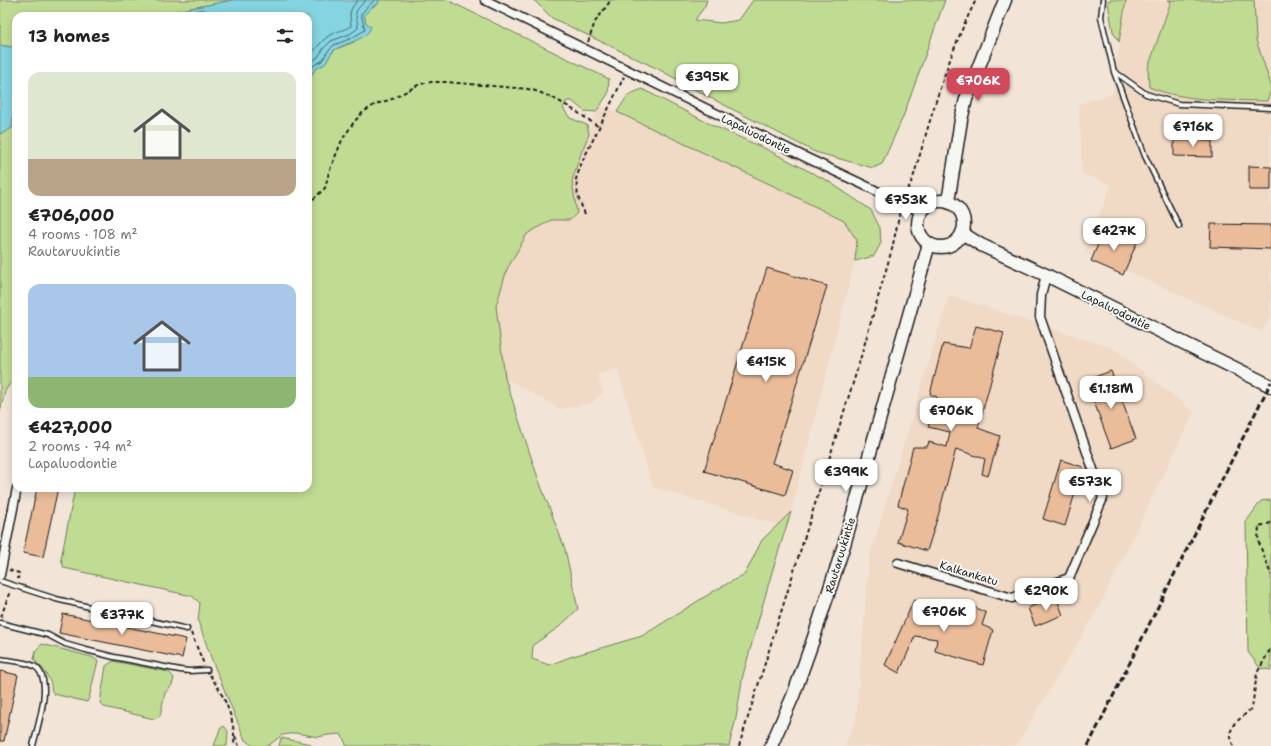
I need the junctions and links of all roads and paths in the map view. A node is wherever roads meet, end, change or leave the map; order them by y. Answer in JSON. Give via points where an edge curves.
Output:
{"nodes":[{"id":1,"x":485,"y":0,"type":"edge"},
{"id":2,"x":611,"y":0,"type":"edge"},
{"id":3,"x":976,"y":0,"type":"edge"},
{"id":4,"x":1005,"y":0,"type":"edge"},
{"id":5,"x":1103,"y":0,"type":"edge"},
{"id":6,"x":585,"y":50,"type":"junction"},
{"id":7,"x":627,"y":70,"type":"junction"},
{"id":8,"x":1114,"y":72,"type":"junction"},
{"id":9,"x":1271,"y":108,"type":"edge"},
{"id":10,"x":599,"y":127,"type":"junction"},
{"id":11,"x":312,"y":200,"type":"edge"},
{"id":12,"x":948,"y":202,"type":"junction"},
{"id":13,"x":902,"y":203,"type":"junction"},
{"id":14,"x":921,"y":212,"type":"junction"},
{"id":15,"x":585,"y":214,"type":"dead end"},
{"id":16,"x":1179,"y":226,"type":"dead end"},
{"id":17,"x":962,"y":233,"type":"junction"},
{"id":18,"x":929,"y":244,"type":"junction"},
{"id":19,"x":1046,"y":275,"type":"junction"},
{"id":20,"x":1271,"y":386,"type":"edge"},
{"id":21,"x":16,"y":492,"type":"edge"},
{"id":22,"x":1271,"y":523,"type":"edge"},
{"id":23,"x":898,"y":563,"type":"dead end"},
{"id":24,"x":0,"y":575,"type":"edge"},
{"id":25,"x":1271,"y":576,"type":"edge"},
{"id":26,"x":0,"y":581,"type":"edge"},
{"id":27,"x":0,"y":623,"type":"edge"},
{"id":28,"x":187,"y":629,"type":"joint"},
{"id":29,"x":1271,"y":648,"type":"edge"},
{"id":30,"x":0,"y":659,"type":"edge"},
{"id":31,"x":208,"y":670,"type":"junction"},
{"id":32,"x":234,"y":735,"type":"junction"},
{"id":33,"x":33,"y":746,"type":"edge"},
{"id":34,"x":234,"y":746,"type":"edge"},
{"id":35,"x":240,"y":746,"type":"edge"},
{"id":36,"x":739,"y":746,"type":"edge"},
{"id":37,"x":771,"y":746,"type":"edge"},
{"id":38,"x":1233,"y":746,"type":"edge"}],
"edges":[{"from":1,"to":6,"type":"street","name":"Lapaluodontie"},
{"from":2,"to":6,"type":"path","via":[[595,22]]},
{"from":3,"to":13,"type":"path","via":[[953,50]]},
{"from":4,"to":12,"type":"main road","via":[[966,99]]},
{"from":5,"to":8,"type":"lane","via":[[1101,17]]},
{"from":6,"to":7,"type":"street","name":"Lapaluodontie"},
{"from":7,"to":10,"type":"path"},
{"from":7,"to":13,"type":"street","name":"Lapaluodontie"},
{"from":8,"to":9,"type":"lane","via":[[1146,94],[1179,104]]},
{"from":8,"to":16,"type":"lane","via":[[1145,156]]},
{"from":10,"to":11,"type":"path","via":[[540,92],[528,89],[446,82],[420,84],[363,112],[342,140],[325,188]]},
{"from":10,"to":15,"type":"path","via":[[576,179],[578,197]]},
{"from":12,"to":14,"type":"main road","via":[[933,202]]},
{"from":12,"to":17,"type":"main road","via":[[960,211],[964,226]]},
{"from":13,"to":14,"type":"street","name":"Lapaluodontie"},
{"from":13,"to":36,"type":"path","via":[[892,249],[858,367]]},
{"from":14,"to":18,"type":"main road","via":[[918,226],[923,239]]},
{"from":17,"to":18,"type":"main road","via":[[951,244]]},
{"from":17,"to":19,"type":"main road","name":"Lapaluodontie","via":[[981,245]]},
{"from":18,"to":37,"type":"main road","name":"Rautaruukintie","via":[[844,545],[793,696]]},
{"from":19,"to":20,"type":"main road","name":"Lapaluodontie"},
{"from":19,"to":23,"type":"street","name":"Kalkankatu","via":[[1041,295],[1040,317],[1103,498],[1069,578],[1012,598]]},
{"from":21,"to":24,"type":"street"},
{"from":22,"to":25,"type":"path","via":[[1259,526],[1258,540]]},
{"from":26,"to":28,"type":"lane","via":[[56,599]]},
{"from":27,"to":31,"type":"lane","via":[[48,635],[66,644],[114,657],[180,670]]},
{"from":28,"to":31,"type":"path"},
{"from":29,"to":38,"type":"path","via":[[1257,673],[1252,708],[1234,724],[1230,733]]},
{"from":30,"to":33,"type":"lane","via":[[29,664],[42,675],[44,694]]},
{"from":31,"to":32,"type":"path","via":[[226,703]]},
{"from":32,"to":34,"type":"path"},
{"from":32,"to":35,"type":"path"}]}
